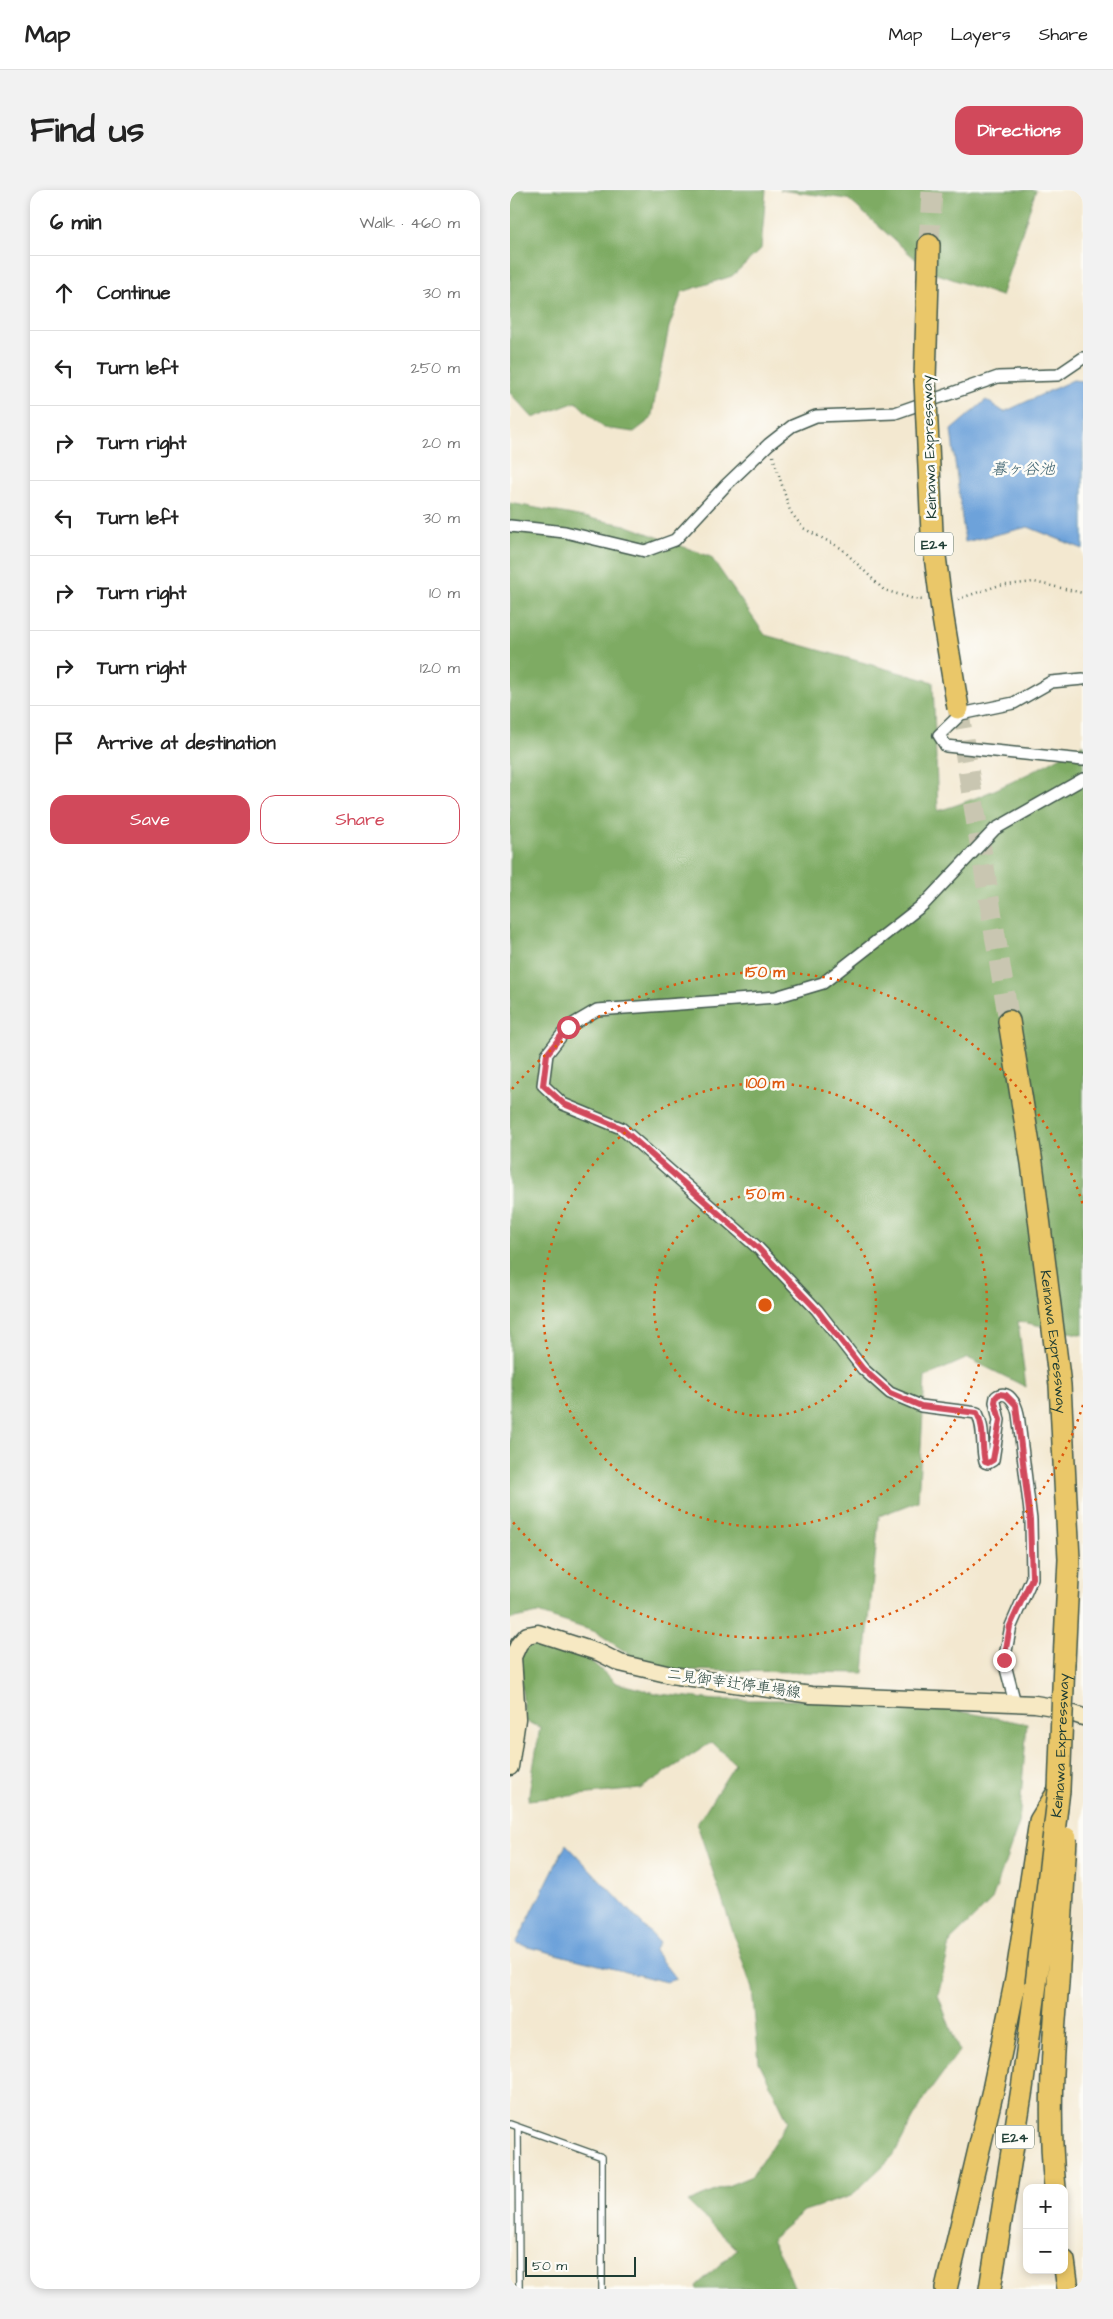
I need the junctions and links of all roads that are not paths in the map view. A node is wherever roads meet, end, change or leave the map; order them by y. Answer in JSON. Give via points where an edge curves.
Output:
{"nodes":[{"id":1,"x":929,"y":245,"type":"tunnel mouth"},
{"id":2,"x":1083,"y":358,"type":"edge"},
{"id":3,"x":510,"y":526,"type":"edge"},
{"id":4,"x":1083,"y":679,"type":"edge"},
{"id":5,"x":958,"y":708,"type":"tunnel mouth"},
{"id":6,"x":1083,"y":760,"type":"edge"},
{"id":7,"x":1083,"y":779,"type":"edge"},
{"id":8,"x":1009,"y":1020,"type":"tunnel mouth"},
{"id":9,"x":1063,"y":1689,"type":"junction"},
{"id":10,"x":1015,"y":1703,"type":"junction"},
{"id":11,"x":1083,"y":1717,"type":"edge"},
{"id":12,"x":510,"y":1767,"type":"edge"},
{"id":13,"x":1059,"y":1790,"type":"junction"},
{"id":14,"x":510,"y":2124,"type":"edge"},
{"id":15,"x":518,"y":2127,"type":"junction"},
{"id":16,"x":1055,"y":2184,"type":"edge"},
{"id":17,"x":1066,"y":2274,"type":"edge"},
{"id":18,"x":519,"y":2289,"type":"edge"},
{"id":19,"x":602,"y":2289,"type":"edge"},
{"id":20,"x":946,"y":2289,"type":"edge"},
{"id":21,"x":990,"y":2289,"type":"edge"},
{"id":22,"x":1068,"y":2289,"type":"edge"}],
"edges":[{"from":1,"to":5,"type":"highway","name":"Keinawa Expressway","number":"E24","bridge":true,"via":[[925,379],[932,532]]},
{"from":2,"to":3,"type":"street","via":[[1058,375],[998,377],[895,413],[816,416],[792,426],[726,485],[675,540],[646,551],[564,532]]},
{"from":4,"to":6,"type":"street","via":[[1051,682],[1014,703],[962,714],[939,735],[946,746]]},
{"from":7,"to":10,"type":"street","via":[[995,829],[924,904],[823,983],[776,997],[597,1010],[568,1027],[547,1054],[543,1085],[564,1104],[621,1128],[758,1248],[817,1310],[863,1369],[890,1393],[921,1406],[977,1413],[982,1424],[985,1462],[993,1460],[1000,1420],[996,1397],[999,1394],[1011,1398],[1016,1405],[1020,1433],[1030,1520],[1032,1578],[1010,1626],[1004,1660]]},
{"from":8,"to":9,"type":"highway","name":"Keinawa Expressway","number":"E24","bridge":true,"via":[[1033,1173],[1060,1385],[1068,1559]]},
{"from":9,"to":13,"type":"highway","name":"Keinawa Expressway","number":"E24","bridge":true},
{"from":9,"to":16,"type":"highway","bridge":true,"via":[[1070,1733],[1053,2035],[1051,2128]]},
{"from":10,"to":11,"type":"main road","name":"二見御幸辻停車場線","via":[[1053,1707]]},
{"from":10,"to":12,"type":"main road","name":"二見御幸辻停車場線","via":[[811,1695],[670,1675],[620,1663],[600,1653],[538,1633],[527,1635],[518,1644],[513,1657],[517,1719]]},
{"from":13,"to":20,"type":"highway","via":[[1040,1821],[1016,1979]]},
{"from":13,"to":21,"type":"highway","name":"Keinawa Expressway","number":"E24","bridge":true,"via":[[1022,2089]]},
{"from":14,"to":15,"type":"lane"},
{"from":15,"to":18,"type":"lane"},
{"from":15,"to":19,"type":"lane","via":[[602,2157]]},
{"from":17,"to":22,"type":"highway"}]}
